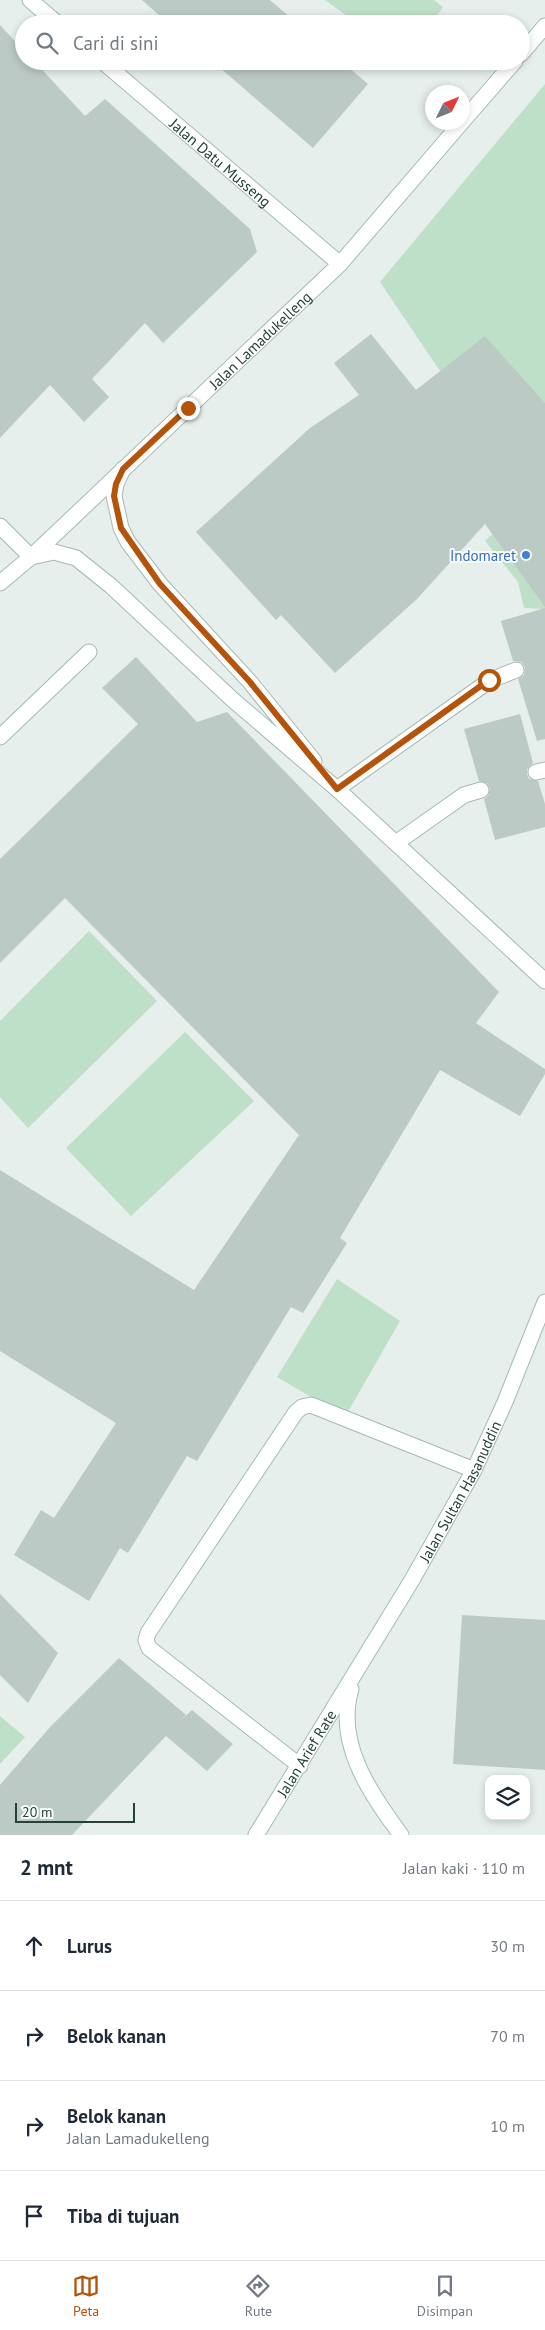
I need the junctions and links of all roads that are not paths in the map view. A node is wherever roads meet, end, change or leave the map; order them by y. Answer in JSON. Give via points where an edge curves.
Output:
{"nodes":[{"id":1,"x":30,"y":0,"type":"edge"},
{"id":2,"x":48,"y":15,"type":"edge"},
{"id":3,"x":545,"y":26,"type":"edge"},
{"id":4,"x":530,"y":44,"type":"edge"},
{"id":5,"x":113,"y":70,"type":"edge"},
{"id":6,"x":507,"y":70,"type":"edge"},
{"id":7,"x":470,"y":113,"type":"edge"},
{"id":8,"x":455,"y":130,"type":"edge"},
{"id":9,"x":340,"y":264,"type":"junction"},
{"id":10,"x":123,"y":469,"type":"junction"},
{"id":11,"x":0,"y":526,"type":"edge"},
{"id":12,"x":31,"y":557,"type":"junction"},
{"id":13,"x":0,"y":583,"type":"edge"},
{"id":14,"x":89,"y":652,"type":"dead end"},
{"id":15,"x":516,"y":670,"type":"dead end"},
{"id":16,"x":0,"y":737,"type":"edge"},
{"id":17,"x":337,"y":789,"type":"junction"},
{"id":18,"x":481,"y":790,"type":"dead end"},
{"id":19,"x":396,"y":844,"type":"junction"},
{"id":20,"x":545,"y":981,"type":"edge"},
{"id":21,"x":545,"y":1302,"type":"edge"},
{"id":22,"x":474,"y":1470,"type":"junction"},
{"id":23,"x":356,"y":1671,"type":"junction"},
{"id":24,"x":300,"y":1766,"type":"junction"},
{"id":25,"x":256,"y":1835,"type":"edge"},
{"id":26,"x":401,"y":1835,"type":"edge"}],
"edges":[{"from":1,"to":2,"type":"street"},
{"from":3,"to":4,"type":"street"},
{"from":5,"to":9,"type":"street","name":"Jalan Datu Musseng"},
{"from":6,"to":7,"type":"street","name":"Jalan Lamadukelleng"},
{"from":8,"to":9,"type":"street","name":"Jalan Lamadukelleng"},
{"from":9,"to":10,"type":"street","name":"Jalan Lamadukelleng"},
{"from":10,"to":12,"type":"street","name":"Jalan Lamadukelleng"},
{"from":10,"to":17,"type":"street","via":[[114,496],[121,528],[128,542],[160,584],[250,682]]},
{"from":11,"to":12,"type":"street"},
{"from":12,"to":13,"type":"street","name":"Jalan Lamadukelleng"},
{"from":12,"to":17,"type":"street","via":[[54,552],[76,558],[112,586],[233,700]]},
{"from":14,"to":16,"type":"street"},
{"from":15,"to":17,"type":"street","via":[[489,680]]},
{"from":17,"to":19,"type":"street"},
{"from":18,"to":19,"type":"street","via":[[464,795]]},
{"from":19,"to":20,"type":"street"},
{"from":21,"to":22,"type":"street","name":"Jalan Sultan Hasanuddin"},
{"from":22,"to":23,"type":"street","name":"Jalan Sultan Hasanuddin"},
{"from":22,"to":24,"type":"street","via":[[310,1405],[302,1407],[148,1633],[149,1648]]},
{"from":23,"to":24,"type":"street","name":"Jalan Arief Rate"},
{"from":23,"to":26,"type":"street","via":[[346,1707],[347,1732],[358,1767],[379,1805]]},
{"from":24,"to":25,"type":"street","name":"Jalan Arief Rate"}]}
